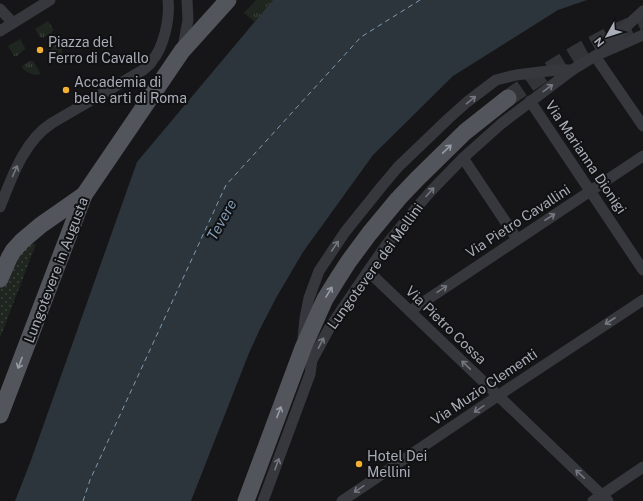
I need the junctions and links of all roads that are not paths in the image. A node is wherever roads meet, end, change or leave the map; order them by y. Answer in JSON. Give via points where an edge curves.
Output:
{"nodes":[{"id":1,"x":50,"y":0,"type":"edge"},
{"id":2,"x":168,"y":0,"type":"edge"},
{"id":3,"x":187,"y":0,"type":"edge"},
{"id":4,"x":228,"y":0,"type":"edge"},
{"id":5,"x":0,"y":9,"type":"edge"},
{"id":6,"x":643,"y":11,"type":"edge"},
{"id":7,"x":13,"y":23,"type":"junction"},
{"id":8,"x":0,"y":31,"type":"edge"},
{"id":9,"x":643,"y":35,"type":"edge"},
{"id":10,"x":182,"y":51,"type":"junction"},
{"id":11,"x":595,"y":56,"type":"junction"},
{"id":12,"x":572,"y":70,"type":"junction"},
{"id":13,"x":508,"y":98,"type":"tunnel mouth"},
{"id":14,"x":530,"y":101,"type":"junction"},
{"id":15,"x":643,"y":126,"type":"edge"},
{"id":16,"x":643,"y":156,"type":"edge"},
{"id":17,"x":463,"y":158,"type":"junction"},
{"id":18,"x":591,"y":191,"type":"junction"},
{"id":19,"x":84,"y":195,"type":"junction"},
{"id":20,"x":0,"y":207,"type":"edge"},
{"id":21,"x":517,"y":239,"type":"junction"},
{"id":22,"x":643,"y":270,"type":"edge"},
{"id":23,"x":368,"y":271,"type":"junction"},
{"id":24,"x":0,"y":279,"type":"edge"},
{"id":25,"x":643,"y":300,"type":"edge"},
{"id":26,"x":410,"y":311,"type":"junction"},
{"id":27,"x":303,"y":348,"type":"junction"},
{"id":28,"x":498,"y":396,"type":"junction"},
{"id":29,"x":0,"y":415,"type":"edge"},
{"id":30,"x":643,"y":467,"type":"edge"},
{"id":31,"x":258,"y":499,"type":"edge"},
{"id":32,"x":601,"y":499,"type":"edge"},
{"id":33,"x":342,"y":501,"type":"edge"}],
"edges":[{"from":1,"to":7,"type":"street"},
{"from":20,"to":2,"type":"street","one_way":true,"via":[[20,161],[41,131],[143,70],[152,62],[166,31]]},
{"from":3,"to":10,"type":"street","via":[[188,23]]},
{"from":4,"to":10,"type":"main road","name":"Lungotevere in Augusta"},
{"from":5,"to":7,"type":"street"},
{"from":6,"to":11,"type":"street"},
{"from":7,"to":8,"type":"street"},
{"from":9,"to":11,"type":"street","name":"Lungotevere dei Mellini"},
{"from":10,"to":19,"type":"main road","name":"Lungotevere in Augusta"},
{"from":11,"to":12,"type":"street","name":"Lungotevere dei Mellini"},
{"from":11,"to":15,"type":"street"},
{"from":14,"to":12,"type":"street","name":"Lungotevere dei Mellini","one_way":true},
{"from":27,"to":12,"type":"street","one_way":true,"via":[[308,298],[319,271],[349,227],[398,167],[467,102],[496,80],[516,74]]},
{"from":27,"to":13,"type":"main road","name":"Lungotevere dei Mellini","one_way":true,"via":[[328,293],[349,260],[378,223],[446,149]]},
{"from":14,"to":17,"type":"street","name":"Lungotevere dei Mellini"},
{"from":14,"to":18,"type":"street","name":"Via Marianna Dionigi"},
{"from":16,"to":18,"type":"street","name":"Via Pietro Cavallini"},
{"from":17,"to":21,"type":"street"},
{"from":23,"to":17,"type":"street","name":"Lungotevere dei Mellini","one_way":true,"via":[[417,207]]},
{"from":21,"to":18,"type":"street","name":"Via Pietro Cavallini","one_way":true},
{"from":18,"to":22,"type":"street","name":"Via Marianna Dionigi"},
{"from":19,"to":24,"type":"main road","via":[[22,241],[13,251]]},
{"from":19,"to":29,"type":"main road","name":"Lungotevere in Augusta","one_way":true},
{"from":26,"to":21,"type":"street","name":"Via Pietro Cavallini","one_way":true},
{"from":23,"to":26,"type":"street","name":"Via Pietro Cossa"},
{"from":31,"to":23,"type":"street","name":"Lungotevere dei Mellini","one_way":true,"via":[[310,374],[312,360],[330,326]]},
{"from":25,"to":28,"type":"street","name":"Via Muzio Clementi","one_way":true},
{"from":28,"to":26,"type":"street","name":"Via Pietro Cossa","one_way":true},
{"from":31,"to":27,"type":"main road","name":"Lungotevere dei Mellini","one_way":true},
{"from":32,"to":28,"type":"street","name":"Via Pietro Cossa","one_way":true},
{"from":28,"to":33,"type":"street","name":"Via Muzio Clementi","one_way":true},
{"from":30,"to":32,"type":"street"}]}
